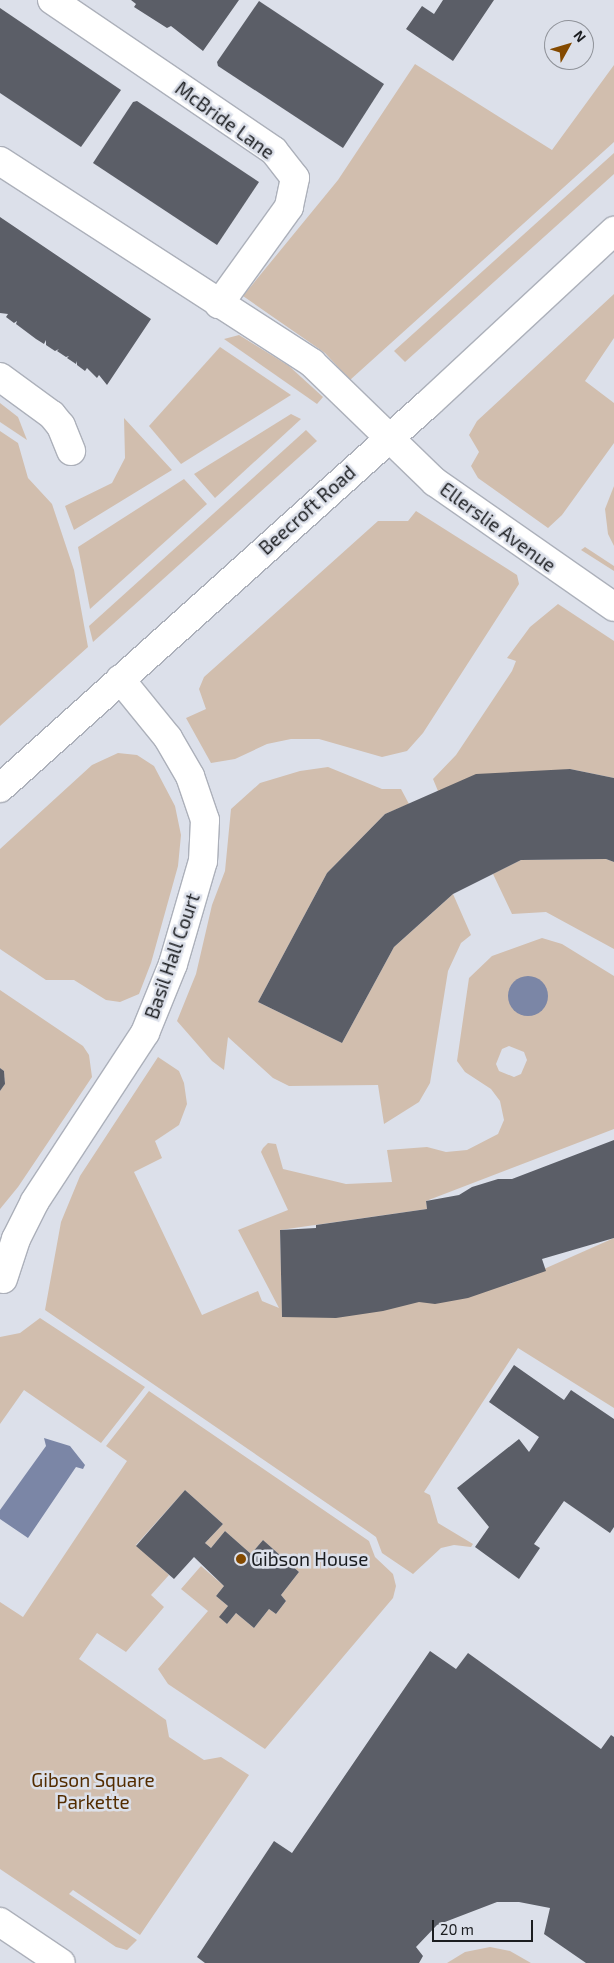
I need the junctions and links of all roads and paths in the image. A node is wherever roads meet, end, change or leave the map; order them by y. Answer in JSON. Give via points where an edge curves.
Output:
{"nodes":[{"id":1,"x":52,"y":0,"type":"edge"},
{"id":2,"x":0,"y":161,"type":"edge"},
{"id":3,"x":614,"y":231,"type":"edge"},
{"id":4,"x":219,"y":304,"type":"junction"},
{"id":5,"x":0,"y":377,"type":"edge"},
{"id":6,"x":387,"y":438,"type":"junction"},
{"id":7,"x":72,"y":451,"type":"dead end"},
{"id":8,"x":614,"y":607,"type":"edge"},
{"id":9,"x":120,"y":679,"type":"junction"},
{"id":10,"x":0,"y":788,"type":"edge"},
{"id":11,"x":3,"y":1279,"type":"dead end"},
{"id":12,"x":0,"y":1922,"type":"edge"},
{"id":13,"x":61,"y":1963,"type":"edge"}],
"edges":[{"from":1,"to":4,"type":"street","name":"McBride Lane","via":[[274,151],[295,178],[289,207]]},
{"from":2,"to":4,"type":"street"},
{"from":3,"to":6,"type":"street","name":"Beecroft Road"},
{"from":4,"to":6,"type":"street","via":[[312,363]]},
{"from":5,"to":7,"type":"street","via":[[52,415],[61,426]]},
{"from":6,"to":8,"type":"street","name":"Ellerslie Avenue","via":[[435,482]]},
{"from":6,"to":9,"type":"street","name":"Beecroft Road"},
{"from":9,"to":10,"type":"street","name":"Beecroft Road"},
{"from":9,"to":11,"type":"street","name":"Basil Hall Court","via":[[168,738],[190,776],[205,820],[203,861],[173,964],[145,1033],[35,1201],[16,1239]]},
{"from":12,"to":13,"type":"street"}]}
